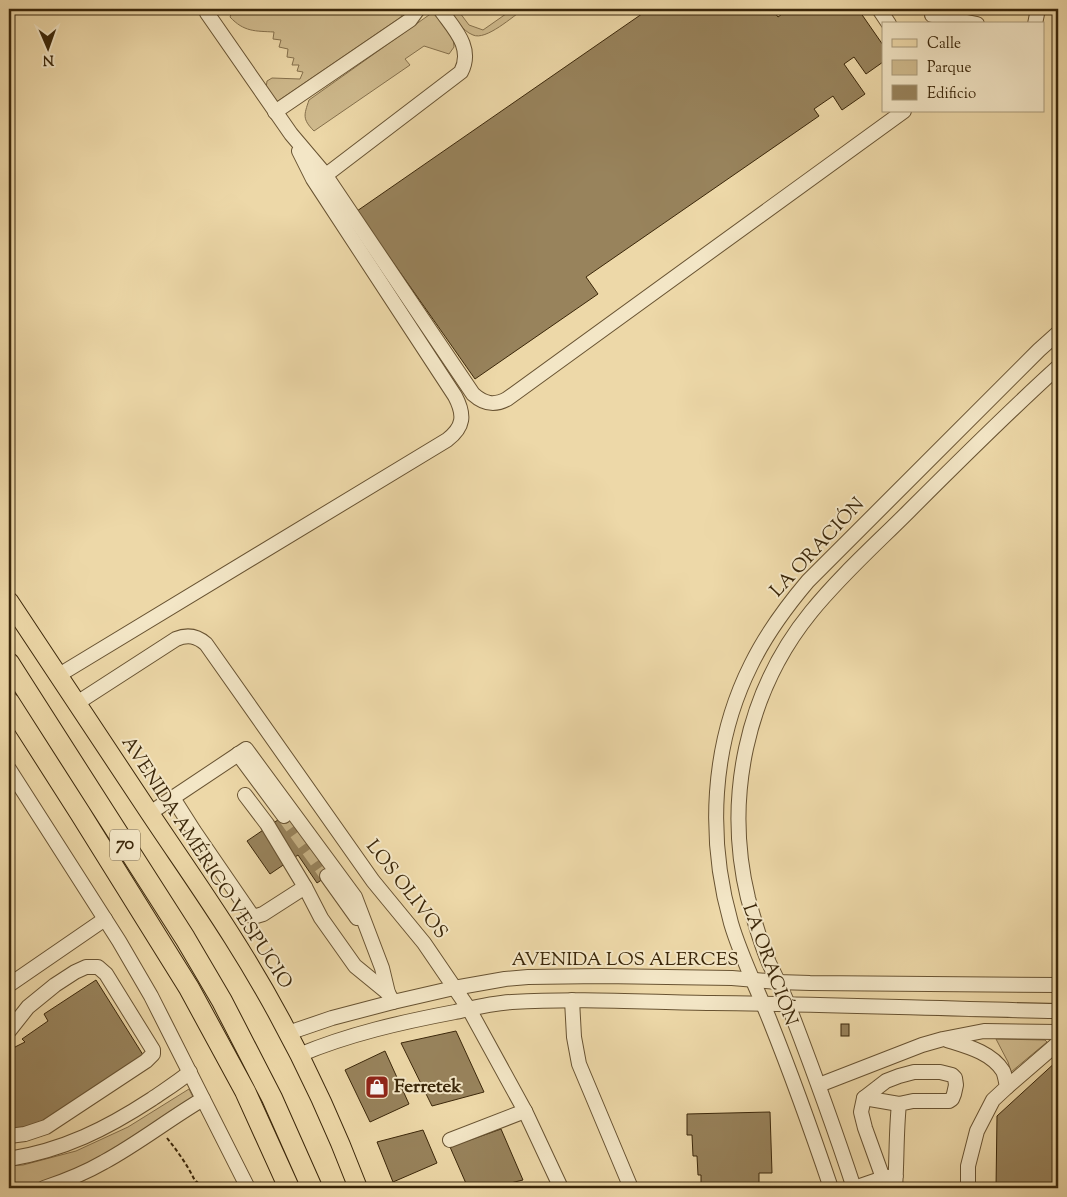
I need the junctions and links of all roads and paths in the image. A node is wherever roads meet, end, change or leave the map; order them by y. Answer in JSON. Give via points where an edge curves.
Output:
{"nodes":[{"id":1,"x":206,"y":9,"type":"edge"},
{"id":2,"x":418,"y":9,"type":"edge"},
{"id":3,"x":440,"y":9,"type":"edge"},
{"id":4,"x":879,"y":9,"type":"edge"},
{"id":5,"x":1038,"y":9,"type":"edge"},
{"id":6,"x":932,"y":16,"type":"edge"},
{"id":7,"x":888,"y":22,"type":"edge"},
{"id":8,"x":966,"y":22,"type":"edge"},
{"id":9,"x":1035,"y":22,"type":"edge"},
{"id":10,"x":275,"y":112,"type":"junction"},
{"id":11,"x":903,"y":112,"type":"edge"},
{"id":12,"x":291,"y":134,"type":"junction"},
{"id":13,"x":326,"y":175,"type":"junction"},
{"id":14,"x":1058,"y":333,"type":"edge"},
{"id":15,"x":1058,"y":367,"type":"edge"},
{"id":16,"x":808,"y":581,"type":"junction"},
{"id":17,"x":824,"y":596,"type":"junction"},
{"id":18,"x":9,"y":601,"type":"edge"},
{"id":19,"x":9,"y":663,"type":"edge"},
{"id":20,"x":59,"y":675,"type":"junction"},
{"id":21,"x":9,"y":702,"type":"edge"},
{"id":22,"x":77,"y":702,"type":"junction"},
{"id":23,"x":238,"y":754,"type":"junction"},
{"id":24,"x":9,"y":770,"type":"edge"},
{"id":25,"x":245,"y":795,"type":"dead end"},
{"id":26,"x":173,"y":798,"type":"junction"},
{"id":27,"x":150,"y":813,"type":"junction"},
{"id":28,"x":284,"y":816,"type":"tunnel mouth"},
{"id":29,"x":327,"y":876,"type":"tunnel mouth"},
{"id":30,"x":305,"y":887,"type":"junction"},
{"id":31,"x":105,"y":919,"type":"junction"},
{"id":32,"x":371,"y":937,"type":"junction"},
{"id":33,"x":752,"y":979,"type":"junction"},
{"id":34,"x":778,"y":982,"type":"junction"},
{"id":35,"x":9,"y":985,"type":"edge"},
{"id":36,"x":1058,"y":985,"type":"edge"},
{"id":37,"x":454,"y":988,"type":"junction"},
{"id":38,"x":390,"y":997,"type":"junction"},
{"id":39,"x":572,"y":1000,"type":"junction"},
{"id":40,"x":763,"y":1003,"type":"junction"},
{"id":41,"x":788,"y":1004,"type":"junction"},
{"id":42,"x":469,"y":1009,"type":"junction"},
{"id":43,"x":1058,"y":1010,"type":"edge"},
{"id":44,"x":9,"y":1031,"type":"edge"},
{"id":45,"x":1058,"y":1032,"type":"edge"},
{"id":46,"x":288,"y":1033,"type":"junction"},
{"id":47,"x":943,"y":1039,"type":"junction"},
{"id":48,"x":1058,"y":1043,"type":"edge"},
{"id":49,"x":299,"y":1055,"type":"junction"},
{"id":50,"x":190,"y":1072,"type":"junction"},
{"id":51,"x":819,"y":1085,"type":"junction"},
{"id":52,"x":1007,"y":1087,"type":"junction"},
{"id":53,"x":245,"y":1091,"type":"junction"},
{"id":54,"x":864,"y":1098,"type":"junction"},
{"id":55,"x":203,"y":1099,"type":"junction"},
{"id":56,"x":899,"y":1104,"type":"junction"},
{"id":57,"x":525,"y":1111,"type":"junction"},
{"id":58,"x":158,"y":1128,"type":"junction"},
{"id":59,"x":9,"y":1136,"type":"edge"},
{"id":60,"x":450,"y":1140,"type":"dead end"},
{"id":61,"x":9,"y":1159,"type":"edge"},
{"id":62,"x":195,"y":1180,"type":"junction"},
{"id":63,"x":891,"y":1181,"type":"edge"},
{"id":64,"x":44,"y":1188,"type":"edge"},
{"id":65,"x":198,"y":1188,"type":"edge"},
{"id":66,"x":203,"y":1188,"type":"edge"},
{"id":67,"x":248,"y":1188,"type":"edge"},
{"id":68,"x":274,"y":1188,"type":"edge"},
{"id":69,"x":288,"y":1188,"type":"edge"},
{"id":70,"x":312,"y":1188,"type":"edge"},
{"id":71,"x":358,"y":1188,"type":"edge"},
{"id":72,"x":560,"y":1188,"type":"edge"},
{"id":73,"x":631,"y":1188,"type":"edge"},
{"id":74,"x":831,"y":1188,"type":"edge"},
{"id":75,"x":854,"y":1188,"type":"edge"},
{"id":76,"x":968,"y":1188,"type":"edge"}],
"edges":[{"from":1,"to":10,"type":"street"},
{"from":2,"to":10,"type":"street","via":[[410,20]]},
{"from":3,"to":13,"type":"street","via":[[462,40],[466,52],[466,63],[461,72]]},
{"from":4,"to":7,"type":"street"},
{"from":5,"to":9,"type":"street"},
{"from":6,"to":8,"type":"street"},
{"from":10,"to":12,"type":"street"},
{"from":11,"to":13,"type":"street","via":[[507,399],[496,403],[485,402],[473,394]]},
{"from":12,"to":13,"type":"street"},
{"from":12,"to":20,"type":"street","via":[[313,179],[455,396],[462,418],[458,430],[447,440]]},
{"from":14,"to":16,"type":"street","name":"LA ORACIÓN"},
{"from":15,"to":17,"type":"street","name":"LA ORACIÓN","via":[[1008,412]]},
{"from":16,"to":17,"type":"street"},
{"from":16,"to":33,"type":"street","name":"LA ORACIÓN","via":[[791,601],[751,664],[731,713],[721,758],[717,808],[721,873],[733,929]]},
{"from":17,"to":34,"type":"street","name":"LA ORACIÓN","via":[[798,629],[768,683],[744,754],[739,835],[744,874],[756,924]]},
{"from":18,"to":20,"type":"main road","name":"AVENIDA AMÉRICO VESPUCIO"},
{"from":19,"to":70,"type":"highway","number":"70","via":[[222,1001],[272,1098]]},
{"from":20,"to":22,"type":"main road","name":"AVENIDA AMÉRICO VESPUCIO"},
{"from":21,"to":53,"type":"highway","number":"70","via":[[166,950]]},
{"from":22,"to":27,"type":"main road","name":"AVENIDA AMÉRICO VESPUCIO"},
{"from":22,"to":37,"type":"street","name":"LOS OLIVOS","via":[[176,639],[192,636],[206,644],[373,880],[424,943]]},
{"from":23,"to":26,"type":"street"},
{"from":23,"to":28,"type":"street"},
{"from":23,"to":32,"type":"street","via":[[246,749],[350,889]]},
{"from":24,"to":31,"type":"street"},
{"from":25,"to":30,"type":"street","via":[[267,824]]},
{"from":26,"to":27,"type":"street"},
{"from":26,"to":30,"type":"street","via":[[254,917]]},
{"from":27,"to":46,"type":"main road","name":"AVENIDA AMÉRICO VESPUCIO","via":[[205,893]]},
{"from":29,"to":32,"type":"street"},
{"from":30,"to":38,"type":"street","via":[[321,918],[355,966]]},
{"from":31,"to":35,"type":"street"},
{"from":31,"to":50,"type":"street","via":[[152,996]]},
{"from":32,"to":38,"type":"street"},
{"from":33,"to":34,"type":"street","name":"AVENIDA LOS ALERCES"},
{"from":33,"to":37,"type":"street","name":"AVENIDA LOS ALERCES","via":[[528,977]]},
{"from":33,"to":40,"type":"street","name":"LA ORACIÓN"},
{"from":34,"to":36,"type":"street","name":"AVENIDA LOS ALERCES"},
{"from":34,"to":41,"type":"street","name":"LA ORACIÓN"},
{"from":37,"to":38,"type":"street","name":"AVENIDA LOS ALERCES"},
{"from":37,"to":42,"type":"street","name":"LOS OLIVOS"},
{"from":38,"to":46,"type":"street","name":"AVENIDA LOS ALERCES"},
{"from":39,"to":40,"type":"street"},
{"from":39,"to":42,"type":"street","via":[[510,1002]]},
{"from":39,"to":73,"type":"street","via":[[579,1064]]},
{"from":40,"to":41,"type":"street"},
{"from":40,"to":74,"type":"street","name":"LA ORACIÓN"},
{"from":41,"to":43,"type":"street"},
{"from":41,"to":51,"type":"street","name":"LA ORACIÓN"},
{"from":42,"to":49,"type":"street","via":[[383,1027]]},
{"from":42,"to":57,"type":"street","name":"LOS OLIVOS"},
{"from":44,"to":59,"type":"street","via":[[28,1006],[55,985],[86,967],[98,967],[106,974],[153,1050],[146,1061],[46,1127]]},
{"from":45,"to":47,"type":"street","via":[[984,1031]]},
{"from":46,"to":49,"type":"main road","name":"AVENIDA AMÉRICO VESPUCIO"},
{"from":47,"to":51,"type":"street"},
{"from":47,"to":52,"type":"street","via":[[973,1048],[995,1061],[1004,1072]]},
{"from":48,"to":52,"type":"street"},
{"from":49,"to":71,"type":"main road","name":"AVENIDA AMÉRICO VESPUCIO"},
{"from":50,"to":55,"type":"street"},
{"from":50,"to":61,"type":"street","via":[[102,1129],[74,1142]]},
{"from":51,"to":75,"type":"street","name":"LA ORACIÓN"},
{"from":52,"to":76,"type":"street","via":[[993,1100],[977,1131],[968,1166]]},
{"from":53,"to":68,"type":"highway"},
{"from":53,"to":69,"type":"highway","number":"70"},
{"from":54,"to":56,"type":"street"},
{"from":54,"to":56,"type":"street","via":[[886,1081],[914,1072],[940,1072],[955,1078],[954,1094],[949,1101]]},
{"from":54,"to":63,"type":"street","via":[[861,1112],[866,1128]]},
{"from":55,"to":58,"type":"street"},
{"from":55,"to":67,"type":"street"},
{"from":56,"to":63,"type":"street"},
{"from":57,"to":60,"type":"street"},
{"from":57,"to":72,"type":"street","name":"LOS OLIVOS"},
{"from":58,"to":62,"type":"path"},
{"from":58,"to":64,"type":"street","via":[[106,1161]]},
{"from":62,"to":65,"type":"path"},
{"from":62,"to":66,"type":"path"},
{"from":63,"to":75,"type":"street"}]}
